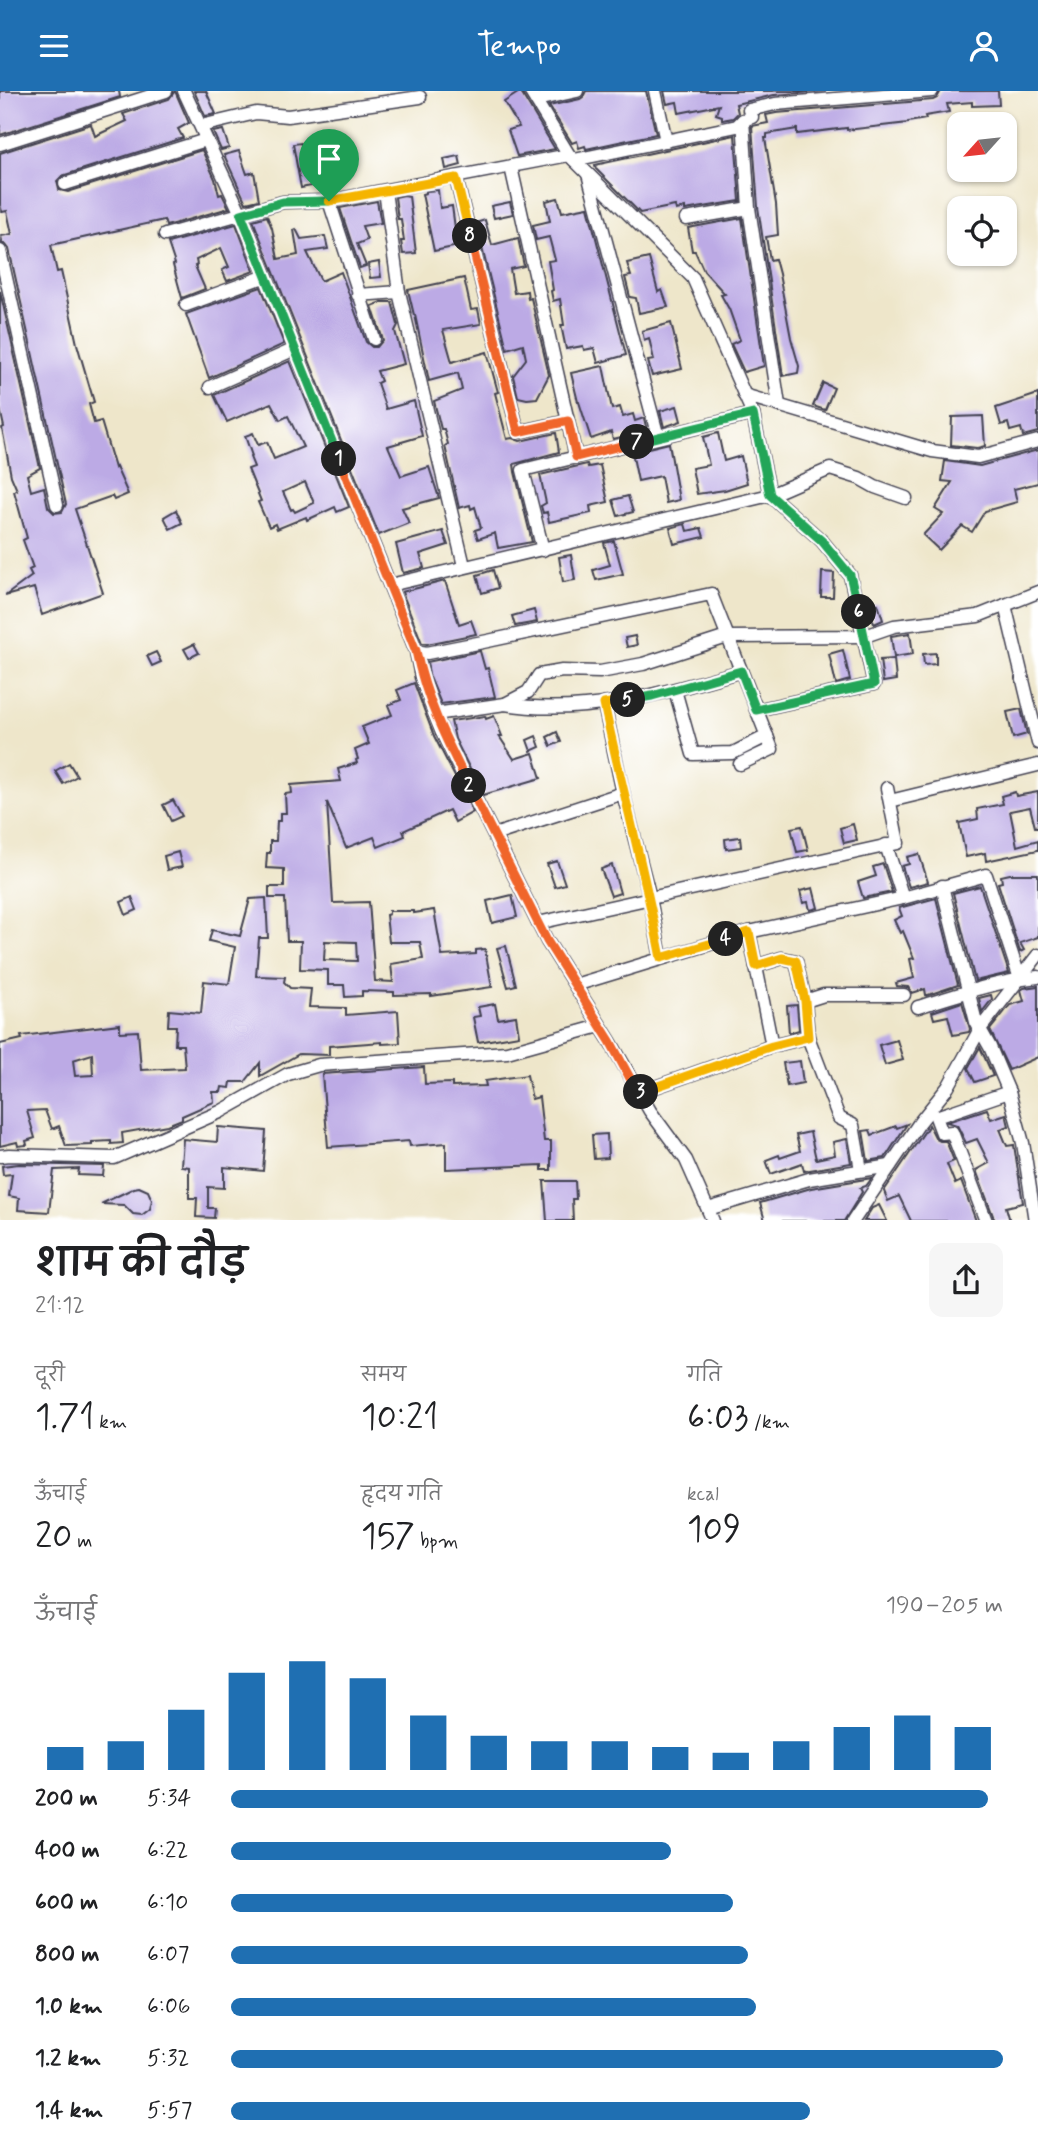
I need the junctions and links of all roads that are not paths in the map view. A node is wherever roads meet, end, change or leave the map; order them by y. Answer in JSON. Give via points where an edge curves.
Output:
{"nodes":[{"id":1,"x":166,"y":91,"type":"edge"},
{"id":2,"x":184,"y":91,"type":"edge"},
{"id":3,"x":577,"y":91,"type":"edge"},
{"id":4,"x":655,"y":91,"type":"edge"},
{"id":5,"x":932,"y":91,"type":"edge"},
{"id":6,"x":917,"y":92,"type":"edge"},
{"id":7,"x":876,"y":93,"type":"edge"},
{"id":8,"x":533,"y":95,"type":"edge"},
{"id":9,"x":420,"y":97,"type":"dead end"},
{"id":10,"x":743,"y":120,"type":"junction"},
{"id":11,"x":201,"y":126,"type":"junction"},
{"id":12,"x":206,"y":140,"type":"junction"},
{"id":13,"x":666,"y":141,"type":"junction"},
{"id":14,"x":0,"y":145,"type":"edge"},
{"id":15,"x":571,"y":157,"type":"junction"},
{"id":16,"x":511,"y":167,"type":"junction"},
{"id":17,"x":588,"y":174,"type":"junction"},
{"id":18,"x":456,"y":178,"type":"junction"},
{"id":19,"x":65,"y":184,"type":"dead end"},
{"id":20,"x":385,"y":191,"type":"junction"},
{"id":21,"x":329,"y":201,"type":"junction"},
{"id":22,"x":749,"y":208,"type":"junction"},
{"id":23,"x":241,"y":214,"type":"junction"},
{"id":24,"x":686,"y":219,"type":"dead end"},
{"id":25,"x":165,"y":235,"type":"dead end"},
{"id":26,"x":0,"y":251,"type":"edge"},
{"id":27,"x":266,"y":276,"type":"junction"},
{"id":28,"x":399,"y":292,"type":"junction"},
{"id":29,"x":358,"y":295,"type":"junction"},
{"id":30,"x":186,"y":305,"type":"dead end"},
{"id":31,"x":374,"y":338,"type":"dead end"},
{"id":32,"x":295,"y":349,"type":"junction"},
{"id":33,"x":210,"y":387,"type":"dead end"},
{"id":34,"x":744,"y":395,"type":"junction"},
{"id":35,"x":779,"y":405,"type":"junction"},
{"id":36,"x":753,"y":414,"type":"junction"},
{"id":37,"x":568,"y":421,"type":"junction"},
{"id":38,"x":658,"y":437,"type":"junction"},
{"id":39,"x":1038,"y":441,"type":"edge"},
{"id":40,"x":576,"y":457,"type":"junction"},
{"id":41,"x":770,"y":495,"type":"junction"},
{"id":42,"x":906,"y":498,"type":"dead end"},
{"id":43,"x":57,"y":505,"type":"dead end"},
{"id":44,"x":542,"y":550,"type":"junction"},
{"id":45,"x":464,"y":566,"type":"junction"},
{"id":46,"x":390,"y":585,"type":"junction"},
{"id":47,"x":1038,"y":593,"type":"edge"},
{"id":48,"x":1006,"y":605,"type":"junction"},
{"id":49,"x":864,"y":636,"type":"junction"},
{"id":50,"x":727,"y":637,"type":"junction"},
{"id":51,"x":416,"y":651,"type":"junction"},
{"id":52,"x":741,"y":671,"type":"junction"},
{"id":53,"x":675,"y":690,"type":"junction"},
{"id":54,"x":505,"y":704,"type":"junction"},
{"id":55,"x":604,"y":704,"type":"junction"},
{"id":56,"x":756,"y":710,"type":"junction"},
{"id":57,"x":435,"y":714,"type":"junction"},
{"id":58,"x":767,"y":736,"type":"junction"},
{"id":59,"x":1038,"y":743,"type":"edge"},
{"id":60,"x":740,"y":764,"type":"dead end"},
{"id":61,"x":1038,"y":765,"type":"edge"},
{"id":62,"x":623,"y":793,"type":"junction"},
{"id":63,"x":494,"y":835,"type":"junction"},
{"id":64,"x":886,"y":845,"type":"junction"},
{"id":65,"x":942,"y":886,"type":"junction"},
{"id":66,"x":650,"y":898,"type":"junction"},
{"id":67,"x":903,"y":898,"type":"junction"},
{"id":68,"x":538,"y":923,"type":"junction"},
{"id":69,"x":749,"y":932,"type":"junction"},
{"id":70,"x":1038,"y":955,"type":"edge"},
{"id":71,"x":661,"y":958,"type":"junction"},
{"id":72,"x":756,"y":966,"type":"junction"},
{"id":73,"x":1038,"y":977,"type":"edge"},
{"id":74,"x":1020,"y":979,"type":"junction"},
{"id":75,"x":575,"y":985,"type":"junction"},
{"id":76,"x":968,"y":992,"type":"junction"},
{"id":77,"x":904,"y":995,"type":"dead end"},
{"id":78,"x":805,"y":1001,"type":"junction"},
{"id":79,"x":918,"y":1007,"type":"dead end"},
{"id":80,"x":600,"y":1026,"type":"junction"},
{"id":81,"x":981,"y":1029,"type":"junction"},
{"id":82,"x":808,"y":1037,"type":"junction"},
{"id":83,"x":772,"y":1046,"type":"junction"},
{"id":84,"x":1009,"y":1092,"type":"junction"},
{"id":85,"x":638,"y":1093,"type":"junction"},
{"id":86,"x":936,"y":1117,"type":"junction"},
{"id":87,"x":920,"y":1122,"type":"junction"},
{"id":88,"x":0,"y":1156,"type":"edge"},
{"id":89,"x":890,"y":1166,"type":"junction"},
{"id":90,"x":861,"y":1170,"type":"junction"},
{"id":91,"x":711,"y":1215,"type":"edge"},
{"id":92,"x":853,"y":1220,"type":"edge"},
{"id":93,"x":986,"y":1220,"type":"edge"},
{"id":94,"x":1035,"y":1220,"type":"edge"}],
"edges":[{"from":1,"to":14,"type":"street"},
{"from":2,"to":11,"type":"street"},
{"from":3,"to":8,"type":"street"},
{"from":4,"to":13,"type":"street"},
{"from":5,"to":6,"type":"street"},
{"from":6,"to":7,"type":"street"},
{"from":7,"to":10,"type":"street","via":[[775,104],[749,110],[752,117]]},
{"from":8,"to":15,"type":"street"},
{"from":9,"to":11,"type":"street","via":[[288,116],[256,113]]},
{"from":10,"to":13,"type":"street","via":[[737,126]]},
{"from":10,"to":22,"type":"street"},
{"from":11,"to":12,"type":"street"},
{"from":12,"to":19,"type":"street"},
{"from":12,"to":23,"type":"street"},
{"from":13,"to":15,"type":"street"},
{"from":15,"to":16,"type":"street"},
{"from":15,"to":17,"type":"street"},
{"from":16,"to":18,"type":"street"},
{"from":16,"to":37,"type":"street"},
{"from":17,"to":34,"type":"street","via":[[693,278]]},
{"from":17,"to":38,"type":"street"},
{"from":18,"to":20,"type":"street"},
{"from":18,"to":37,"type":"street","via":[[518,432]]},
{"from":20,"to":21,"type":"street"},
{"from":20,"to":28,"type":"street"},
{"from":21,"to":23,"type":"street","via":[[283,202]]},
{"from":21,"to":29,"type":"street"},
{"from":22,"to":24,"type":"street"},
{"from":22,"to":35,"type":"street"},
{"from":23,"to":25,"type":"street"},
{"from":23,"to":27,"type":"street"},
{"from":26,"to":43,"type":"street"},
{"from":27,"to":30,"type":"street"},
{"from":27,"to":32,"type":"street"},
{"from":28,"to":29,"type":"street"},
{"from":28,"to":45,"type":"street"},
{"from":29,"to":31,"type":"street"},
{"from":32,"to":33,"type":"street"},
{"from":32,"to":46,"type":"street"},
{"from":34,"to":35,"type":"street"},
{"from":34,"to":36,"type":"street"},
{"from":35,"to":39,"type":"street","via":[[961,456],[978,457]]},
{"from":36,"to":38,"type":"street"},
{"from":36,"to":41,"type":"street"},
{"from":37,"to":40,"type":"street"},
{"from":38,"to":40,"type":"street"},
{"from":40,"to":44,"type":"street","via":[[523,470]]},
{"from":41,"to":42,"type":"street","via":[[830,469]]},
{"from":41,"to":44,"type":"street"},
{"from":41,"to":49,"type":"street","via":[[822,541],[850,575]]},
{"from":44,"to":45,"type":"street"},
{"from":45,"to":46,"type":"street"},
{"from":46,"to":51,"type":"street"},
{"from":47,"to":48,"type":"street"},
{"from":48,"to":49,"type":"street","via":[[978,616],[894,626]]},
{"from":48,"to":59,"type":"street"},
{"from":49,"to":50,"type":"street"},
{"from":49,"to":56,"type":"street","via":[[874,684]]},
{"from":50,"to":51,"type":"street","via":[[711,594],[427,653]]},
{"from":50,"to":52,"type":"street"},
{"from":50,"to":54,"type":"street","via":[[643,664],[539,675],[528,692]]},
{"from":51,"to":57,"type":"street"},
{"from":52,"to":53,"type":"street"},
{"from":52,"to":56,"type":"street"},
{"from":53,"to":55,"type":"street"},
{"from":53,"to":58,"type":"street","via":[[693,754],[733,753]]},
{"from":54,"to":55,"type":"street","via":[[532,708]]},
{"from":54,"to":57,"type":"street"},
{"from":55,"to":62,"type":"street"},
{"from":56,"to":58,"type":"street"},
{"from":57,"to":63,"type":"street"},
{"from":58,"to":60,"type":"street","via":[[772,749]]},
{"from":61,"to":64,"type":"street","via":[[888,794],[898,843]]},
{"from":62,"to":63,"type":"street"},
{"from":62,"to":66,"type":"street"},
{"from":63,"to":68,"type":"street"},
{"from":64,"to":66,"type":"street"},
{"from":64,"to":67,"type":"street"},
{"from":65,"to":67,"type":"street"},
{"from":65,"to":74,"type":"street","via":[[986,874]]},
{"from":65,"to":76,"type":"street"},
{"from":66,"to":68,"type":"street"},
{"from":66,"to":71,"type":"street"},
{"from":67,"to":69,"type":"street"},
{"from":68,"to":75,"type":"street"},
{"from":69,"to":71,"type":"street"},
{"from":69,"to":72,"type":"street"},
{"from":70,"to":74,"type":"street"},
{"from":71,"to":75,"type":"street"},
{"from":72,"to":78,"type":"street","via":[[782,958],[796,961]]},
{"from":72,"to":83,"type":"street"},
{"from":73,"to":74,"type":"street"},
{"from":74,"to":76,"type":"street"},
{"from":74,"to":81,"type":"street"},
{"from":75,"to":80,"type":"street"},
{"from":76,"to":79,"type":"street"},
{"from":76,"to":81,"type":"street"},
{"from":77,"to":78,"type":"street","via":[[824,995]]},
{"from":78,"to":82,"type":"street"},
{"from":80,"to":85,"type":"street"},
{"from":80,"to":88,"type":"street","via":[[507,1052],[319,1065],[288,1074],[220,1112],[114,1158]]},
{"from":81,"to":84,"type":"street"},
{"from":81,"to":87,"type":"street","via":[[948,1087]]},
{"from":82,"to":83,"type":"street"},
{"from":82,"to":90,"type":"street","via":[[839,1118],[853,1125]]},
{"from":83,"to":85,"type":"street"},
{"from":84,"to":86,"type":"street"},
{"from":84,"to":94,"type":"street","via":[[1023,1143]]},
{"from":85,"to":91,"type":"street","via":[[686,1160]]},
{"from":86,"to":87,"type":"street"},
{"from":86,"to":93,"type":"street","via":[[942,1133],[952,1132]]},
{"from":87,"to":89,"type":"street"},
{"from":89,"to":90,"type":"street"},
{"from":89,"to":92,"type":"street"},
{"from":90,"to":91,"type":"street","via":[[809,1179]]}]}
